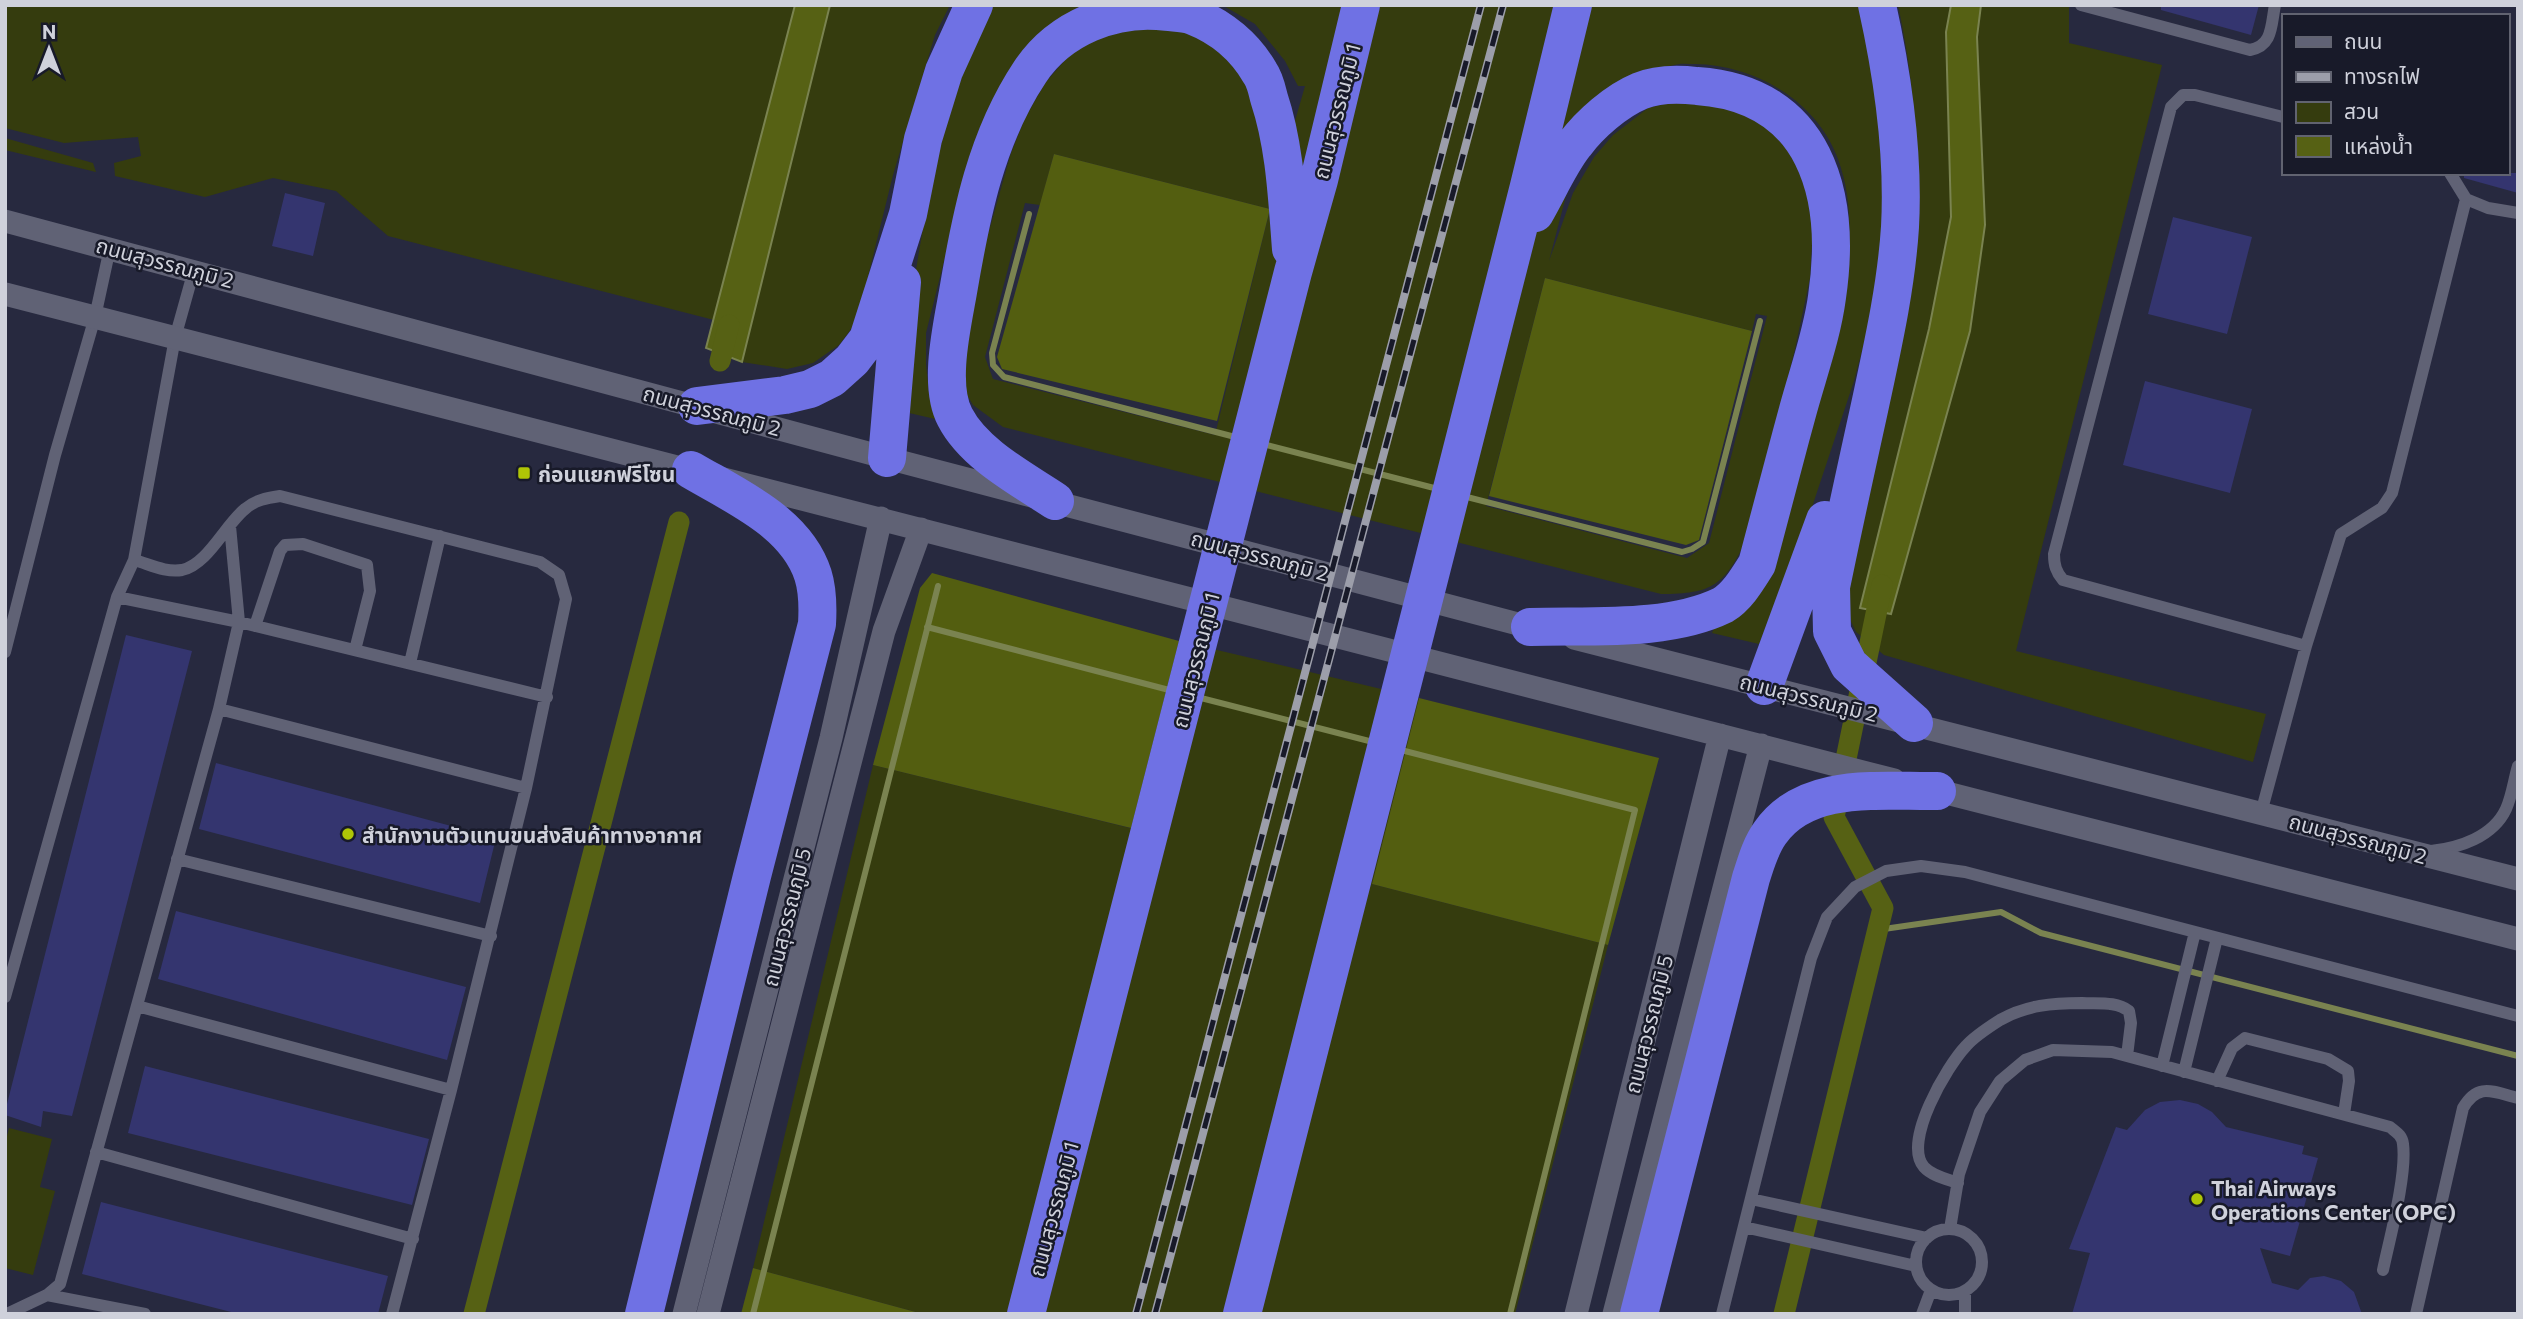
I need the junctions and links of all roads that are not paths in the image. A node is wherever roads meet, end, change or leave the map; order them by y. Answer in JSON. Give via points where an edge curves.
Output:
{"nodes":[{"id":1,"x":974,"y":5,"type":"edge"},
{"id":2,"x":1362,"y":5,"type":"edge"},
{"id":3,"x":1573,"y":5,"type":"edge"},
{"id":4,"x":1877,"y":5,"type":"edge"},
{"id":5,"x":2081,"y":5,"type":"edge"},
{"id":6,"x":2276,"y":5,"type":"edge"},
{"id":7,"x":2282,"y":117,"type":"edge"},
{"id":8,"x":2451,"y":175,"type":"edge"},
{"id":9,"x":2466,"y":200,"type":"junction"},
{"id":10,"x":2518,"y":213,"type":"edge"},
{"id":11,"x":908,"y":214,"type":"junction"},
{"id":12,"x":5,"y":221,"type":"edge"},
{"id":13,"x":110,"y":248,"type":"junction"},
{"id":14,"x":1512,"y":251,"type":"junction"},
{"id":15,"x":194,"y":270,"type":"junction"},
{"id":16,"x":1293,"y":272,"type":"junction"},
{"id":17,"x":5,"y":294,"type":"edge"},
{"id":18,"x":95,"y":317,"type":"junction"},
{"id":19,"x":175,"y":338,"type":"junction"},
{"id":20,"x":1875,"y":383,"type":"junction"},
{"id":21,"x":697,"y":406,"type":"junction"},
{"id":22,"x":887,"y":457,"type":"junction"},
{"id":23,"x":691,"y":470,"type":"junction"},
{"id":24,"x":1055,"y":501,"type":"junction"},
{"id":25,"x":881,"y":518,"type":"junction"},
{"id":26,"x":230,"y":526,"type":"junction"},
{"id":27,"x":921,"y":529,"type":"junction"},
{"id":28,"x":440,"y":536,"type":"junction"},
{"id":29,"x":134,"y":560,"type":"junction"},
{"id":30,"x":117,"y":597,"type":"junction"},
{"id":31,"x":239,"y":622,"type":"junction"},
{"id":32,"x":256,"y":626,"type":"junction"},
{"id":33,"x":1530,"y":627,"type":"junction"},
{"id":34,"x":2306,"y":646,"type":"junction"},
{"id":35,"x":355,"y":650,"type":"junction"},
{"id":36,"x":5,"y":652,"type":"edge"},
{"id":37,"x":410,"y":663,"type":"junction"},
{"id":38,"x":1764,"y":685,"type":"junction"},
{"id":39,"x":547,"y":697,"type":"junction"},
{"id":40,"x":219,"y":709,"type":"junction"},
{"id":41,"x":1914,"y":723,"type":"junction"},
{"id":42,"x":1720,"y":735,"type":"junction"},
{"id":43,"x":1761,"y":745,"type":"junction"},
{"id":44,"x":2518,"y":766,"type":"edge"},
{"id":45,"x":526,"y":788,"type":"junction"},
{"id":46,"x":1937,"y":790,"type":"junction"},
{"id":47,"x":2261,"y":813,"type":"junction"},
{"id":48,"x":2417,"y":853,"type":"junction"},
{"id":49,"x":177,"y":859,"type":"junction"},
{"id":50,"x":2518,"y":879,"type":"edge"},
{"id":51,"x":2195,"y":932,"type":"junction"},
{"id":52,"x":491,"y":936,"type":"junction"},
{"id":53,"x":2217,"y":938,"type":"junction"},
{"id":54,"x":2518,"y":939,"type":"edge"},
{"id":55,"x":5,"y":997,"type":"edge"},
{"id":56,"x":136,"y":1006,"type":"junction"},
{"id":57,"x":2518,"y":1016,"type":"edge"},
{"id":58,"x":2127,"y":1056,"type":"junction"},
{"id":59,"x":2162,"y":1066,"type":"junction"},
{"id":60,"x":2184,"y":1072,"type":"junction"},
{"id":61,"x":2217,"y":1080,"type":"junction"},
{"id":62,"x":451,"y":1090,"type":"junction"},
{"id":63,"x":2518,"y":1098,"type":"edge"},
{"id":64,"x":2344,"y":1114,"type":"junction"},
{"id":65,"x":96,"y":1152,"type":"junction"},
{"id":66,"x":1958,"y":1183,"type":"junction"},
{"id":67,"x":1751,"y":1199,"type":"junction"},
{"id":68,"x":1744,"y":1227,"type":"junction"},
{"id":69,"x":1951,"y":1229,"type":"junction"},
{"id":70,"x":1927,"y":1238,"type":"junction"},
{"id":71,"x":413,"y":1239,"type":"junction"},
{"id":72,"x":1916,"y":1266,"type":"junction"},
{"id":73,"x":2383,"y":1270,"type":"dead end"},
{"id":74,"x":1931,"y":1290,"type":"junction"},
{"id":75,"x":1965,"y":1291,"type":"junction"},
{"id":76,"x":47,"y":1294,"type":"junction"},
{"id":77,"x":7,"y":1314,"type":"edge"},
{"id":78,"x":145,"y":1314,"type":"edge"},
{"id":79,"x":392,"y":1314,"type":"edge"},
{"id":80,"x":645,"y":1314,"type":"edge"},
{"id":81,"x":684,"y":1314,"type":"edge"},
{"id":82,"x":709,"y":1314,"type":"edge"},
{"id":83,"x":1026,"y":1314,"type":"edge"},
{"id":84,"x":1242,"y":1314,"type":"edge"},
{"id":85,"x":1576,"y":1314,"type":"edge"},
{"id":86,"x":1614,"y":1314,"type":"edge"},
{"id":87,"x":1639,"y":1314,"type":"edge"},
{"id":88,"x":1722,"y":1314,"type":"edge"},
{"id":89,"x":1922,"y":1314,"type":"edge"},
{"id":90,"x":1965,"y":1314,"type":"edge"},
{"id":91,"x":2416,"y":1314,"type":"edge"}],
"edges":[{"from":1,"to":11,"type":"highway","via":[[944,71],[923,139]]},
{"from":2,"to":16,"type":"highway","name":"ถนนสุวรรณภูมิ 1"},
{"from":3,"to":14,"type":"highway"},
{"from":4,"to":20,"type":"highway","via":[[1896,120],[1900,225],[1893,293]]},
{"from":5,"to":6,"type":"lane","via":[[2250,50],[2266,43]]},
{"from":7,"to":34,"type":"lane","via":[[2195,95],[2183,95],[2171,107],[2054,564],[2063,580]]},
{"from":8,"to":9,"type":"lane"},
{"from":9,"to":10,"type":"lane"},
{"from":9,"to":34,"type":"lane","via":[[2392,493],[2382,508],[2341,534]]},
{"from":11,"to":21,"type":"highway","via":[[868,339],[852,360],[810,389]]},
{"from":11,"to":22,"type":"highway"},
{"from":12,"to":13,"type":"street","name":"ถนนสุวรรณภูมิ 2"},
{"from":13,"to":15,"type":"street","name":"ถนนสุวรรณภูมิ 2"},
{"from":13,"to":18,"type":"lane"},
{"from":14,"to":33,"type":"highway","via":[[1573,145],[1598,118],[1640,91],[1678,84],[1719,87],[1755,98],[1786,120],[1805,143],[1825,186],[1829,279],[1757,564],[1724,604],[1690,616],[1646,624]]},
{"from":14,"to":84,"type":"highway"},
{"from":15,"to":19,"type":"lane"},
{"from":15,"to":21,"type":"street","name":"ถนนสุวรรณภูมิ 2"},
{"from":16,"to":24,"type":"highway","via":[[1276,119],[1262,74],[1235,40],[1192,15],[1147,9],[1105,16],[1063,36],[1031,71],[992,146],[973,208],[947,359],[954,416],[995,461]]},
{"from":16,"to":83,"type":"highway","name":"ถนนสุวรรณภูมิ 1"},
{"from":17,"to":18,"type":"street"},
{"from":18,"to":19,"type":"street"},
{"from":18,"to":36,"type":"lane"},
{"from":19,"to":23,"type":"street"},
{"from":19,"to":29,"type":"lane"},
{"from":20,"to":38,"type":"highway"},
{"from":20,"to":41,"type":"highway","via":[[1830,587],[1832,631],[1849,665]]},
{"from":21,"to":22,"type":"street","name":"ถนนสุวรรณภูมิ 2"},
{"from":22,"to":24,"type":"street","name":"ถนนสุวรรณภูมิ 2"},
{"from":23,"to":25,"type":"street"},
{"from":23,"to":80,"type":"highway","via":[[778,525],[799,547],[813,574],[817,624]]},
{"from":24,"to":33,"type":"street","name":"ถนนสุวรรณภูมิ 2"},
{"from":25,"to":27,"type":"street"},
{"from":25,"to":81,"type":"street","name":"ถนนสุวรรณภูมิ 5","via":[[831,738]]},
{"from":26,"to":28,"type":"lane","via":[[245,508],[263,498],[280,496]]},
{"from":26,"to":29,"type":"lane","via":[[200,560],[183,570]]},
{"from":26,"to":31,"type":"lane"},
{"from":27,"to":42,"type":"street"},
{"from":27,"to":82,"type":"street","name":"ถนนสุวรรณภูมิ 5","via":[[884,631]]},
{"from":28,"to":37,"type":"lane"},
{"from":28,"to":39,"type":"lane","via":[[540,562],[559,575],[566,599]]},
{"from":29,"to":30,"type":"lane"},
{"from":30,"to":31,"type":"lane"},
{"from":30,"to":55,"type":"lane"},
{"from":31,"to":32,"type":"lane"},
{"from":31,"to":40,"type":"lane"},
{"from":32,"to":35,"type":"lane"},
{"from":32,"to":35,"type":"lane","via":[[280,551],[285,545],[303,544],[367,565],[370,591]]},
{"from":33,"to":38,"type":"street","name":"ถนนสุวรรณภูมิ 2"},
{"from":34,"to":47,"type":"lane"},
{"from":35,"to":37,"type":"lane"},
{"from":37,"to":39,"type":"lane"},
{"from":38,"to":41,"type":"street","name":"ถนนสุวรรณภูมิ 2"},
{"from":39,"to":45,"type":"lane"},
{"from":40,"to":45,"type":"lane"},
{"from":40,"to":49,"type":"lane"},
{"from":41,"to":47,"type":"street","name":"ถนนสุวรรณภูมิ 2"},
{"from":42,"to":43,"type":"street"},
{"from":42,"to":85,"type":"street","name":"ถนนสุวรรณภูมิ 5"},
{"from":43,"to":46,"type":"street"},
{"from":43,"to":86,"type":"street","name":"ถนนสุวรรณภูมิ 5"},
{"from":44,"to":48,"type":"lane","via":[[2506,810],[2487,832],[2453,848]]},
{"from":45,"to":52,"type":"lane"},
{"from":46,"to":54,"type":"street"},
{"from":46,"to":87,"type":"highway","via":[[1816,799],[1790,812],[1759,852]]},
{"from":47,"to":48,"type":"street","name":"ถนนสุวรรณภูมิ 2"},
{"from":48,"to":50,"type":"street","name":"ถนนสุวรรณภูมิ 2"},
{"from":49,"to":52,"type":"lane"},
{"from":49,"to":56,"type":"lane"},
{"from":51,"to":53,"type":"lane"},
{"from":51,"to":59,"type":"lane"},
{"from":51,"to":67,"type":"lane","via":[[1965,872],[1922,866],[1886,871],[1855,887],[1827,917],[1811,958]]},
{"from":52,"to":62,"type":"lane"},
{"from":53,"to":57,"type":"lane"},
{"from":53,"to":60,"type":"lane"},
{"from":56,"to":62,"type":"lane"},
{"from":56,"to":65,"type":"lane"},
{"from":58,"to":59,"type":"lane"},
{"from":58,"to":66,"type":"lane","via":[[2053,1049],[2025,1060],[2000,1081],[1980,1112]]},
{"from":58,"to":66,"type":"lane","via":[[2129,1011],[2113,1004],[2054,1003],[2026,1008],[2000,1020],[1967,1045],[1948,1068],[1929,1104],[1920,1160],[1925,1168]]},
{"from":59,"to":60,"type":"lane"},
{"from":60,"to":61,"type":"lane"},
{"from":61,"to":64,"type":"lane"},
{"from":61,"to":64,"type":"lane","via":[[2232,1048],[2245,1038],[2328,1059],[2347,1071]]},
{"from":62,"to":71,"type":"lane"},
{"from":63,"to":91,"type":"lane","via":[[2480,1090],[2463,1108]]},
{"from":64,"to":73,"type":"lane","via":[[2390,1127],[2403,1144]]},
{"from":65,"to":71,"type":"lane"},
{"from":65,"to":76,"type":"lane","via":[[60,1284]]},
{"from":66,"to":69,"type":"lane"},
{"from":67,"to":68,"type":"lane"},
{"from":67,"to":70,"type":"lane"},
{"from":68,"to":72,"type":"lane"},
{"from":68,"to":88,"type":"lane"},
{"from":69,"to":70,"type":"lane"},
{"from":69,"to":75,"type":"lane","via":[[1970,1237],[1981,1255],[1979,1276]]},
{"from":70,"to":72,"type":"lane","via":[[1916,1256]]},
{"from":71,"to":79,"type":"lane"},
{"from":72,"to":74,"type":"lane"},
{"from":74,"to":75,"type":"lane","via":[[1948,1295]]},
{"from":74,"to":89,"type":"lane"},
{"from":75,"to":90,"type":"lane"},
{"from":76,"to":77,"type":"lane"},
{"from":76,"to":78,"type":"lane"}]}
